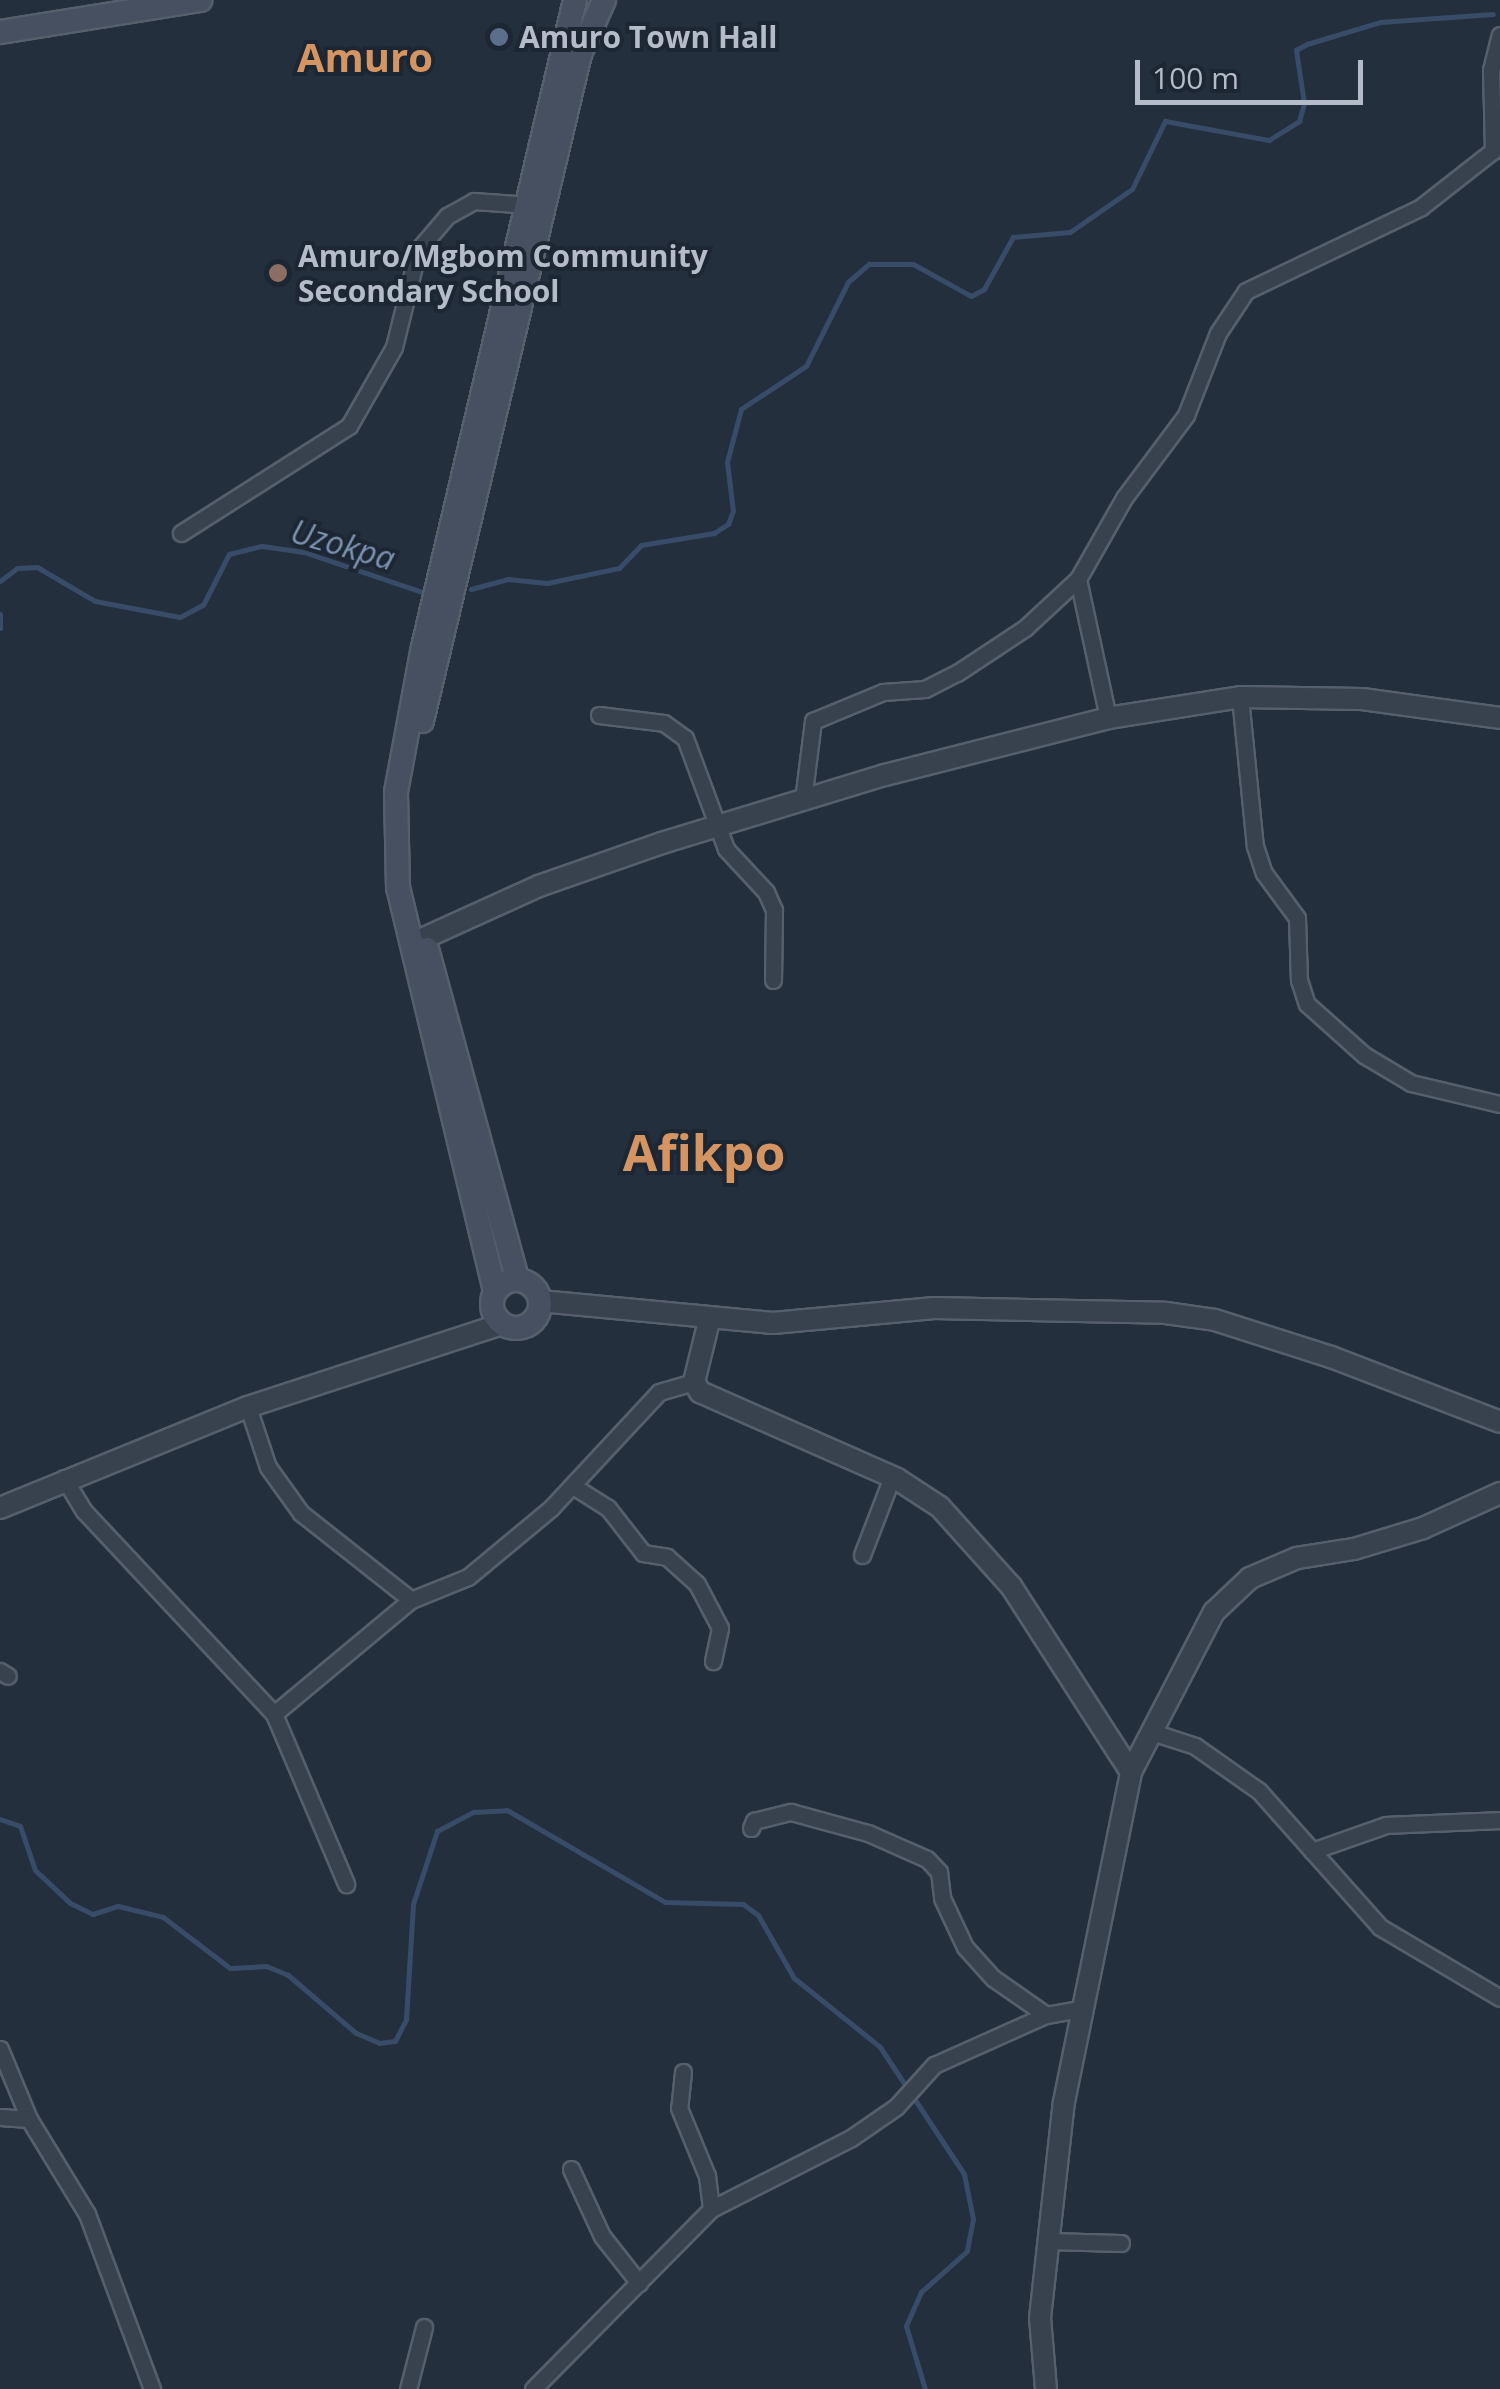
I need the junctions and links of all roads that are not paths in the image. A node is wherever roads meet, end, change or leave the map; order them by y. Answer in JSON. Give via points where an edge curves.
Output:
{"nodes":[{"id":1,"x":197,"y":0,"type":"edge"},
{"id":2,"x":604,"y":0,"type":"edge"},
{"id":3,"x":574,"y":1,"type":"edge"},
{"id":4,"x":0,"y":32,"type":"edge"},
{"id":5,"x":1500,"y":35,"type":"edge"},
{"id":6,"x":1497,"y":148,"type":"edge"},
{"id":7,"x":530,"y":205,"type":"junction"},
{"id":8,"x":180,"y":534,"type":"dead end"},
{"id":9,"x":1078,"y":579,"type":"junction"},
{"id":10,"x":1240,"y":697,"type":"junction"},
{"id":11,"x":599,"y":715,"type":"dead end"},
{"id":12,"x":1108,"y":718,"type":"junction"},
{"id":13,"x":1500,"y":718,"type":"edge"},
{"id":14,"x":803,"y":800,"type":"junction"},
{"id":15,"x":718,"y":826,"type":"junction"},
{"id":16,"x":418,"y":941,"type":"junction"},
{"id":17,"x":774,"y":980,"type":"dead end"},
{"id":18,"x":1500,"y":1104,"type":"edge"},
{"id":19,"x":516,"y":1279,"type":"junction"},
{"id":20,"x":495,"y":1291,"type":"junction"},
{"id":21,"x":540,"y":1300,"type":"junction"},
{"id":22,"x":709,"y":1320,"type":"junction"},
{"id":23,"x":502,"y":1324,"type":"junction"},
{"id":24,"x":694,"y":1382,"type":"junction"},
{"id":25,"x":248,"y":1407,"type":"junction"},
{"id":26,"x":1500,"y":1422,"type":"edge"},
{"id":27,"x":892,"y":1477,"type":"junction"},
{"id":28,"x":64,"y":1478,"type":"junction"},
{"id":29,"x":574,"y":1486,"type":"junction"},
{"id":30,"x":1500,"y":1493,"type":"edge"},
{"id":31,"x":0,"y":1508,"type":"edge"},
{"id":32,"x":862,"y":1556,"type":"dead end"},
{"id":33,"x":412,"y":1600,"type":"junction"},
{"id":34,"x":713,"y":1662,"type":"dead end"},
{"id":35,"x":274,"y":1714,"type":"junction"},
{"id":36,"x":1108,"y":1727,"type":"junction"},
{"id":37,"x":1155,"y":1733,"type":"junction"},
{"id":38,"x":1131,"y":1772,"type":"junction"},
{"id":39,"x":1500,"y":1820,"type":"edge"},
{"id":40,"x":751,"y":1828,"type":"dead end"},
{"id":41,"x":1312,"y":1851,"type":"junction"},
{"id":42,"x":346,"y":1884,"type":"dead end"},
{"id":43,"x":1500,"y":1998,"type":"edge"},
{"id":44,"x":1081,"y":2010,"type":"junction"},
{"id":45,"x":1046,"y":2015,"type":"junction"},
{"id":46,"x":0,"y":2050,"type":"edge"},
{"id":47,"x":683,"y":2072,"type":"dead end"},
{"id":48,"x":0,"y":2116,"type":"edge"},
{"id":49,"x":29,"y":2119,"type":"junction"},
{"id":50,"x":571,"y":2170,"type":"dead end"},
{"id":51,"x":711,"y":2208,"type":"junction"},
{"id":52,"x":1050,"y":2242,"type":"junction"},
{"id":53,"x":1121,"y":2243,"type":"dead end"},
{"id":54,"x":639,"y":2283,"type":"junction"},
{"id":55,"x":424,"y":2327,"type":"dead end"},
{"id":56,"x":152,"y":2389,"type":"edge"},
{"id":57,"x":408,"y":2389,"type":"edge"},
{"id":58,"x":533,"y":2389,"type":"edge"},
{"id":59,"x":1046,"y":2389,"type":"edge"}],
"edges":[{"from":1,"to":4,"type":"main road"},
{"from":2,"to":16,"type":"main road","via":[[587,28],[419,734],[406,848]]},
{"from":3,"to":7,"type":"main road"},
{"from":5,"to":6,"type":"street","via":[[1491,70]]},
{"from":6,"to":9,"type":"street","via":[[1421,207],[1246,292],[1218,333],[1186,416],[1124,498]]},
{"from":7,"to":8,"type":"street","via":[[474,201],[447,216],[418,250],[394,347],[349,426]]},
{"from":7,"to":16,"type":"main road","via":[[405,733],[394,847]]},
{"from":9,"to":12,"type":"street"},
{"from":9,"to":14,"type":"street","via":[[1025,628],[957,673],[914,692],[883,692],[813,721]]},
{"from":10,"to":12,"type":"street"},
{"from":10,"to":13,"type":"street","via":[[1362,699]]},
{"from":10,"to":18,"type":"street","via":[[1254,846],[1264,874],[1298,918],[1299,980],[1307,1004],[1364,1055],[1411,1083]]},
{"from":11,"to":15,"type":"street","via":[[676,728],[694,756]]},
{"from":12,"to":14,"type":"street"},
{"from":14,"to":15,"type":"street"},
{"from":15,"to":16,"type":"street","via":[[539,886]]},
{"from":15,"to":17,"type":"street","via":[[734,863],[766,892],[774,910]]},
{"from":16,"to":19,"type":"main road"},
{"from":16,"to":20,"type":"main road"},
{"from":19,"to":20,"type":"main road"},
{"from":19,"to":21,"type":"main road","via":[[531,1285]]},
{"from":20,"to":23,"type":"main road","via":[[492,1308]]},
{"from":21,"to":22,"type":"street"},
{"from":21,"to":23,"type":"main road","via":[[530,1324]]},
{"from":22,"to":24,"type":"street"},
{"from":22,"to":26,"type":"street","via":[[808,1321],[934,1308],[1166,1313],[1215,1320],[1331,1357]]},
{"from":23,"to":25,"type":"street"},
{"from":24,"to":27,"type":"street","via":[[714,1402]]},
{"from":24,"to":29,"type":"street","via":[[659,1392]]},
{"from":25,"to":28,"type":"street"},
{"from":25,"to":33,"type":"street","via":[[268,1466],[301,1513]]},
{"from":27,"to":32,"type":"street"},
{"from":27,"to":36,"type":"street","via":[[940,1507],[971,1537]]},
{"from":28,"to":31,"type":"street"},
{"from":28,"to":35,"type":"street","via":[[84,1511]]},
{"from":29,"to":33,"type":"street","via":[[468,1578]]},
{"from":29,"to":34,"type":"street","via":[[608,1508],[643,1554],[667,1557],[697,1584],[720,1628]]},
{"from":30,"to":37,"type":"street","via":[[1424,1528],[1298,1558],[1250,1578],[1214,1612]]},
{"from":33,"to":35,"type":"street"},
{"from":35,"to":42,"type":"street"},
{"from":36,"to":37,"type":"street"},
{"from":36,"to":38,"type":"street"},
{"from":37,"to":38,"type":"street"},
{"from":37,"to":41,"type":"street","via":[[1195,1746],[1259,1791]]},
{"from":38,"to":44,"type":"street"},
{"from":39,"to":41,"type":"street","via":[[1468,1816],[1386,1824]]},
{"from":40,"to":45,"type":"street","via":[[754,1821],[791,1812],[868,1833],[927,1860],[939,1872],[942,1898],[965,1948],[992,1978]]},
{"from":41,"to":43,"type":"street","via":[[1380,1926]]},
{"from":44,"to":45,"type":"street"},
{"from":44,"to":52,"type":"street"},
{"from":45,"to":51,"type":"street","via":[[934,2065],[851,2138]]},
{"from":46,"to":49,"type":"street"},
{"from":47,"to":51,"type":"street","via":[[679,2108]]},
{"from":48,"to":49,"type":"street"},
{"from":49,"to":56,"type":"street","via":[[87,2214]]},
{"from":50,"to":54,"type":"street","via":[[602,2236]]},
{"from":51,"to":54,"type":"street"},
{"from":52,"to":53,"type":"street"},
{"from":52,"to":59,"type":"street","via":[[1040,2318]]},
{"from":54,"to":58,"type":"street"},
{"from":55,"to":57,"type":"street"}]}
